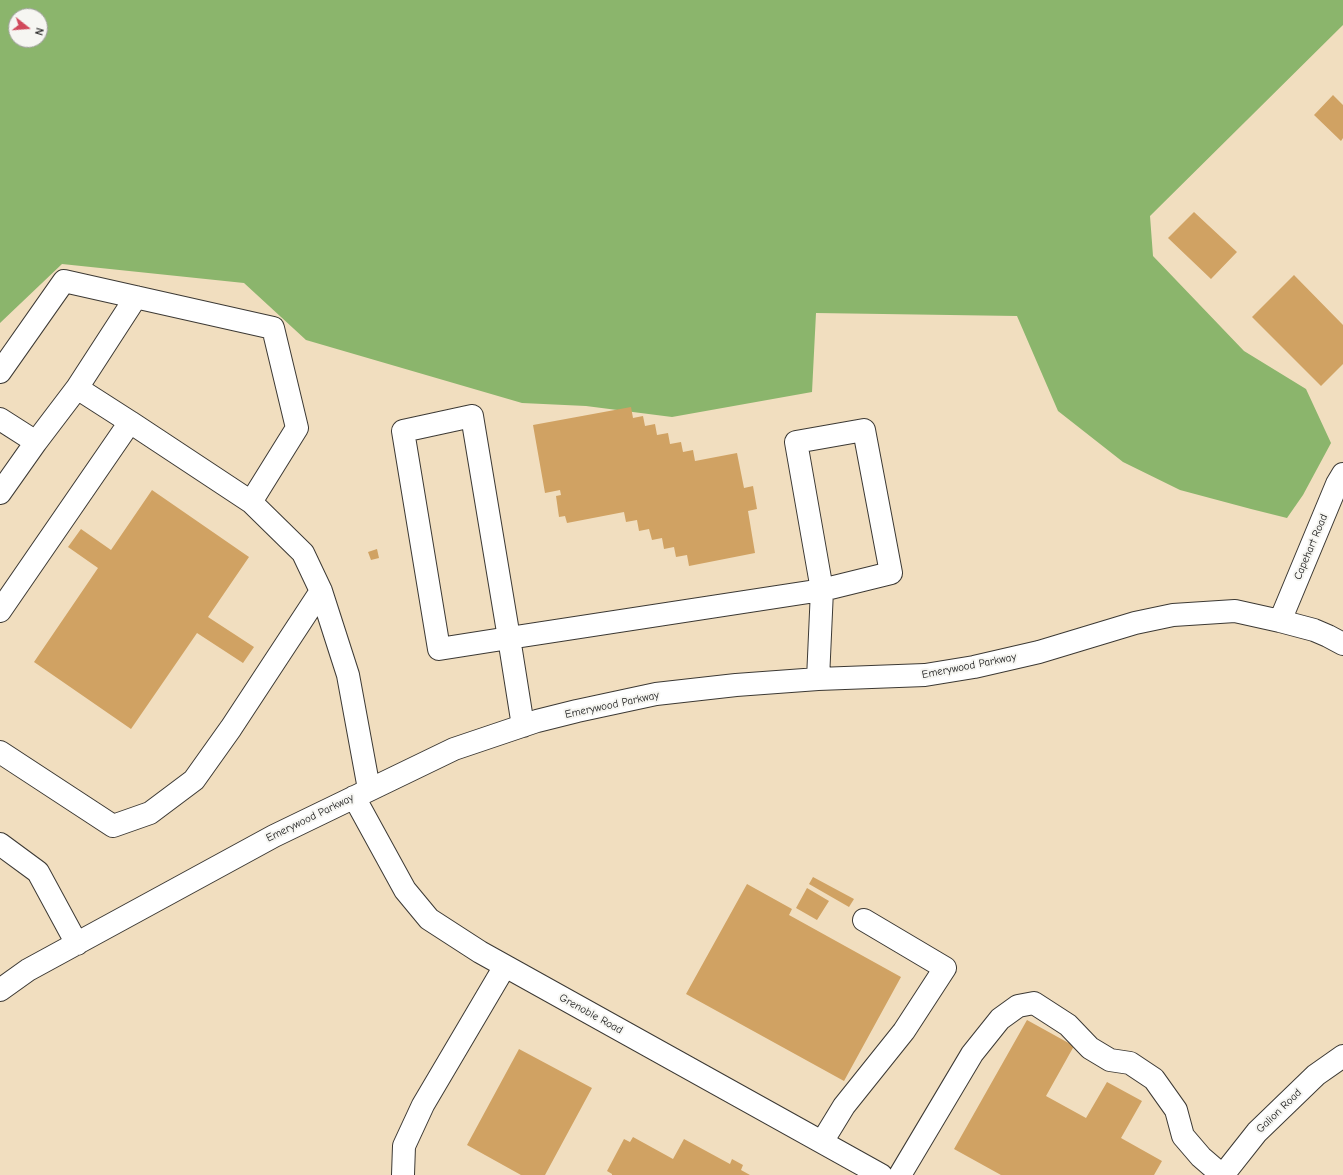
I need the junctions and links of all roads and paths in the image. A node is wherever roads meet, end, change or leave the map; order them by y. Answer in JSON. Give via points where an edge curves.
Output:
{"nodes":[{"id":1,"x":136,"y":297,"type":"junction"},
{"id":2,"x":0,"y":372,"type":"edge"},
{"id":3,"x":77,"y":388,"type":"junction"},
{"id":4,"x":0,"y":418,"type":"edge"},
{"id":5,"x":130,"y":422,"type":"junction"},
{"id":6,"x":36,"y":442,"type":"junction"},
{"id":7,"x":1343,"y":474,"type":"edge"},
{"id":8,"x":0,"y":493,"type":"edge"},
{"id":9,"x":251,"y":502,"type":"junction"},
{"id":10,"x":822,"y":590,"type":"junction"},
{"id":11,"x":321,"y":591,"type":"junction"},
{"id":12,"x":0,"y":611,"type":"edge"},
{"id":13,"x":1280,"y":621,"type":"junction"},
{"id":14,"x":509,"y":638,"type":"junction"},
{"id":15,"x":1343,"y":644,"type":"edge"},
{"id":16,"x":818,"y":679,"type":"junction"},
{"id":17,"x":523,"y":726,"type":"junction"},
{"id":18,"x":0,"y":752,"type":"edge"},
{"id":19,"x":361,"y":793,"type":"junction"},
{"id":20,"x":0,"y":844,"type":"edge"},
{"id":21,"x":864,"y":920,"type":"dead end"},
{"id":22,"x":77,"y":944,"type":"junction"},
{"id":23,"x":505,"y":966,"type":"junction"},
{"id":24,"x":0,"y":990,"type":"edge"},
{"id":25,"x":1343,"y":1056,"type":"edge"},
{"id":26,"x":822,"y":1142,"type":"junction"},
{"id":27,"x":403,"y":1175,"type":"edge"},
{"id":28,"x":881,"y":1175,"type":"edge"},
{"id":29,"x":900,"y":1175,"type":"edge"},
{"id":30,"x":1223,"y":1175,"type":"edge"}],
"edges":[{"from":1,"to":2,"type":"street","via":[[64,281]]},
{"from":1,"to":3,"type":"street"},
{"from":1,"to":9,"type":"street","via":[[273,328],[297,428]]},
{"from":3,"to":5,"type":"street","name":"Grenoble Road"},
{"from":3,"to":6,"type":"street"},
{"from":4,"to":6,"type":"street"},
{"from":5,"to":9,"type":"street","name":"Grenoble Road"},
{"from":5,"to":12,"type":"street"},
{"from":6,"to":8,"type":"street"},
{"from":7,"to":13,"type":"street","name":"Capehart Road"},
{"from":9,"to":11,"type":"street","name":"Grenoble Road","via":[[303,553]]},
{"from":10,"to":10,"type":"street","via":[[891,573],[864,430],[796,442]]},
{"from":10,"to":14,"type":"street"},
{"from":10,"to":16,"type":"street"},
{"from":11,"to":18,"type":"street","via":[[194,780],[150,813],[113,826]]},
{"from":11,"to":19,"type":"street","name":"Grenoble Road","via":[[348,675]]},
{"from":13,"to":15,"type":"street","name":"Emerywood Parkway","via":[[1314,630]]},
{"from":13,"to":16,"type":"street","name":"Emerywood Parkway","via":[[1235,611],[1173,614],[1038,652],[925,676]]},
{"from":14,"to":14,"type":"street","via":[[472,416],[403,431],[439,650]]},
{"from":14,"to":17,"type":"street"},
{"from":16,"to":17,"type":"street","name":"Emerywood Parkway","via":[[656,694]]},
{"from":17,"to":19,"type":"street","name":"Emerywood Parkway","via":[[454,748]]},
{"from":19,"to":22,"type":"street","name":"Emerywood Parkway","via":[[274,836]]},
{"from":19,"to":23,"type":"street","name":"Grenoble Road","via":[[405,890],[429,919]]},
{"from":20,"to":22,"type":"street","via":[[38,872]]},
{"from":21,"to":26,"type":"street","via":[[946,968],[904,1031],[844,1106]]},
{"from":22,"to":24,"type":"street","name":"Emerywood Parkway","via":[[28,970]]},
{"from":23,"to":26,"type":"street","name":"Grenoble Road"},
{"from":23,"to":27,"type":"street","via":[[423,1105],[404,1146]]},
{"from":25,"to":30,"type":"street","name":"Galion Road","via":[[1316,1075],[1257,1132]]},
{"from":26,"to":28,"type":"street","name":"Grenoble Road"},
{"from":29,"to":30,"type":"street","via":[[972,1054],[1000,1019],[1018,1006],[1034,1003],[1068,1026],[1090,1048],[1110,1060],[1130,1063],[1154,1079],[1176,1110],[1183,1136],[1201,1157]]}]}
